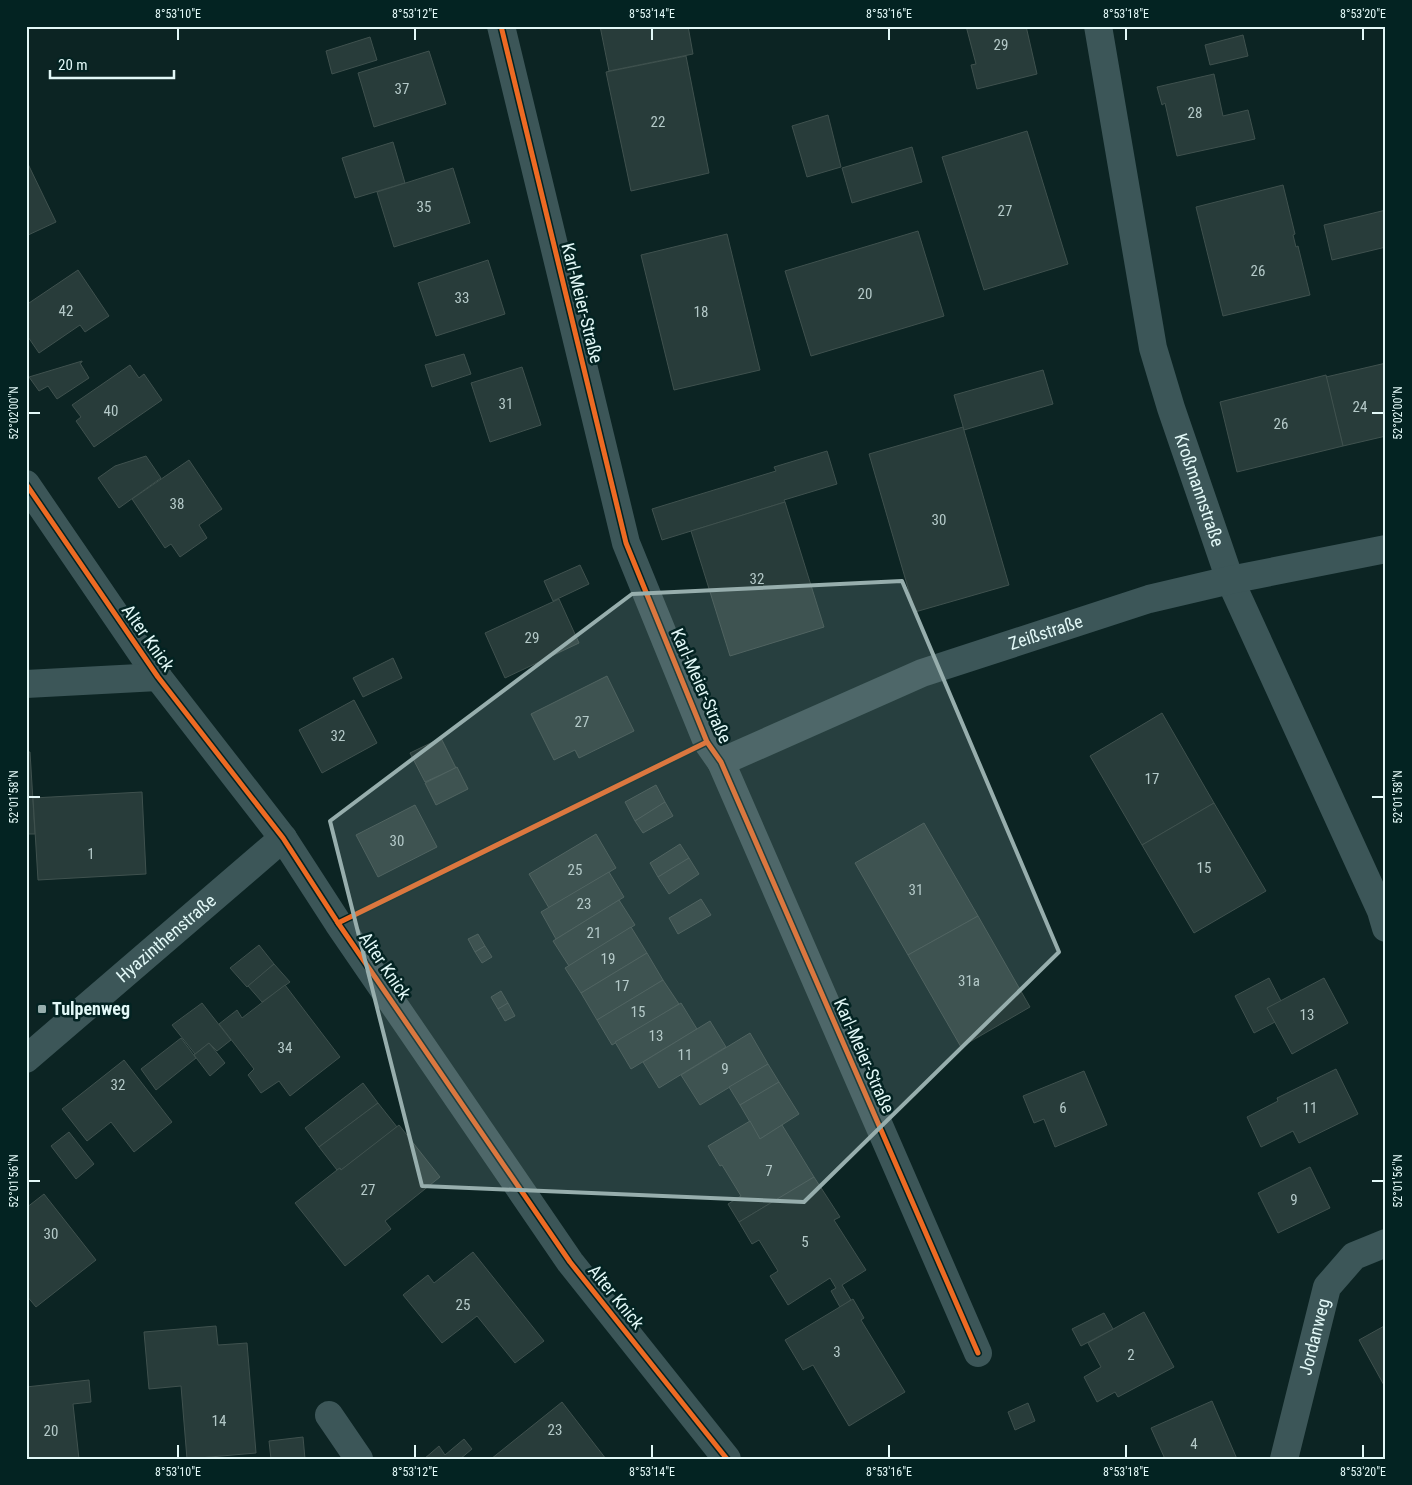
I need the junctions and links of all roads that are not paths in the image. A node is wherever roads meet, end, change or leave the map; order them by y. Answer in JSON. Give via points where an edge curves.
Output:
{"nodes":[{"id":1,"x":501,"y":26,"type":"edge"},
{"id":2,"x":1098,"y":26,"type":"edge"},
{"id":3,"x":26,"y":484,"type":"edge"},
{"id":4,"x":1386,"y":549,"type":"edge"},
{"id":5,"x":1230,"y":580,"type":"junction"},
{"id":6,"x":158,"y":677,"type":"junction"},
{"id":7,"x":26,"y":684,"type":"edge"},
{"id":8,"x":721,"y":762,"type":"junction"},
{"id":9,"x":283,"y":838,"type":"junction"},
{"id":10,"x":1386,"y":928,"type":"edge"},
{"id":11,"x":26,"y":1059,"type":"edge"},
{"id":12,"x":1386,"y":1243,"type":"edge"},
{"id":13,"x":978,"y":1353,"type":"dead end"},
{"id":14,"x":330,"y":1415,"type":"dead end"},
{"id":15,"x":359,"y":1459,"type":"edge"},
{"id":16,"x":727,"y":1459,"type":"edge"},
{"id":17,"x":1284,"y":1459,"type":"edge"}],
"edges":[{"from":1,"to":8,"type":"street","name":"Karl-Meier-Straße","via":[[626,542],[707,742]]},
{"from":2,"to":5,"type":"street","name":"Kroßmannstraße","via":[[1153,348]]},
{"from":3,"to":6,"type":"street","name":"Alter Knick"},
{"from":4,"to":5,"type":"street","name":"Zeißstraße"},
{"from":5,"to":8,"type":"street","name":"Zeißstraße","via":[[1149,598],[922,673]]},
{"from":5,"to":10,"type":"street","name":"Kroßmannstraße"},
{"from":6,"to":7,"type":"street"},
{"from":6,"to":9,"type":"street","name":"Alter Knick"},
{"from":8,"to":13,"type":"street","name":"Karl-Meier-Straße"},
{"from":9,"to":11,"type":"street","name":"Hyazinthenstraße"},
{"from":9,"to":16,"type":"street","name":"Alter Knick","via":[[570,1262]]},
{"from":12,"to":17,"type":"street","name":"Jordanweg","via":[[1354,1256],[1327,1287]]},
{"from":14,"to":15,"type":"street"}]}
